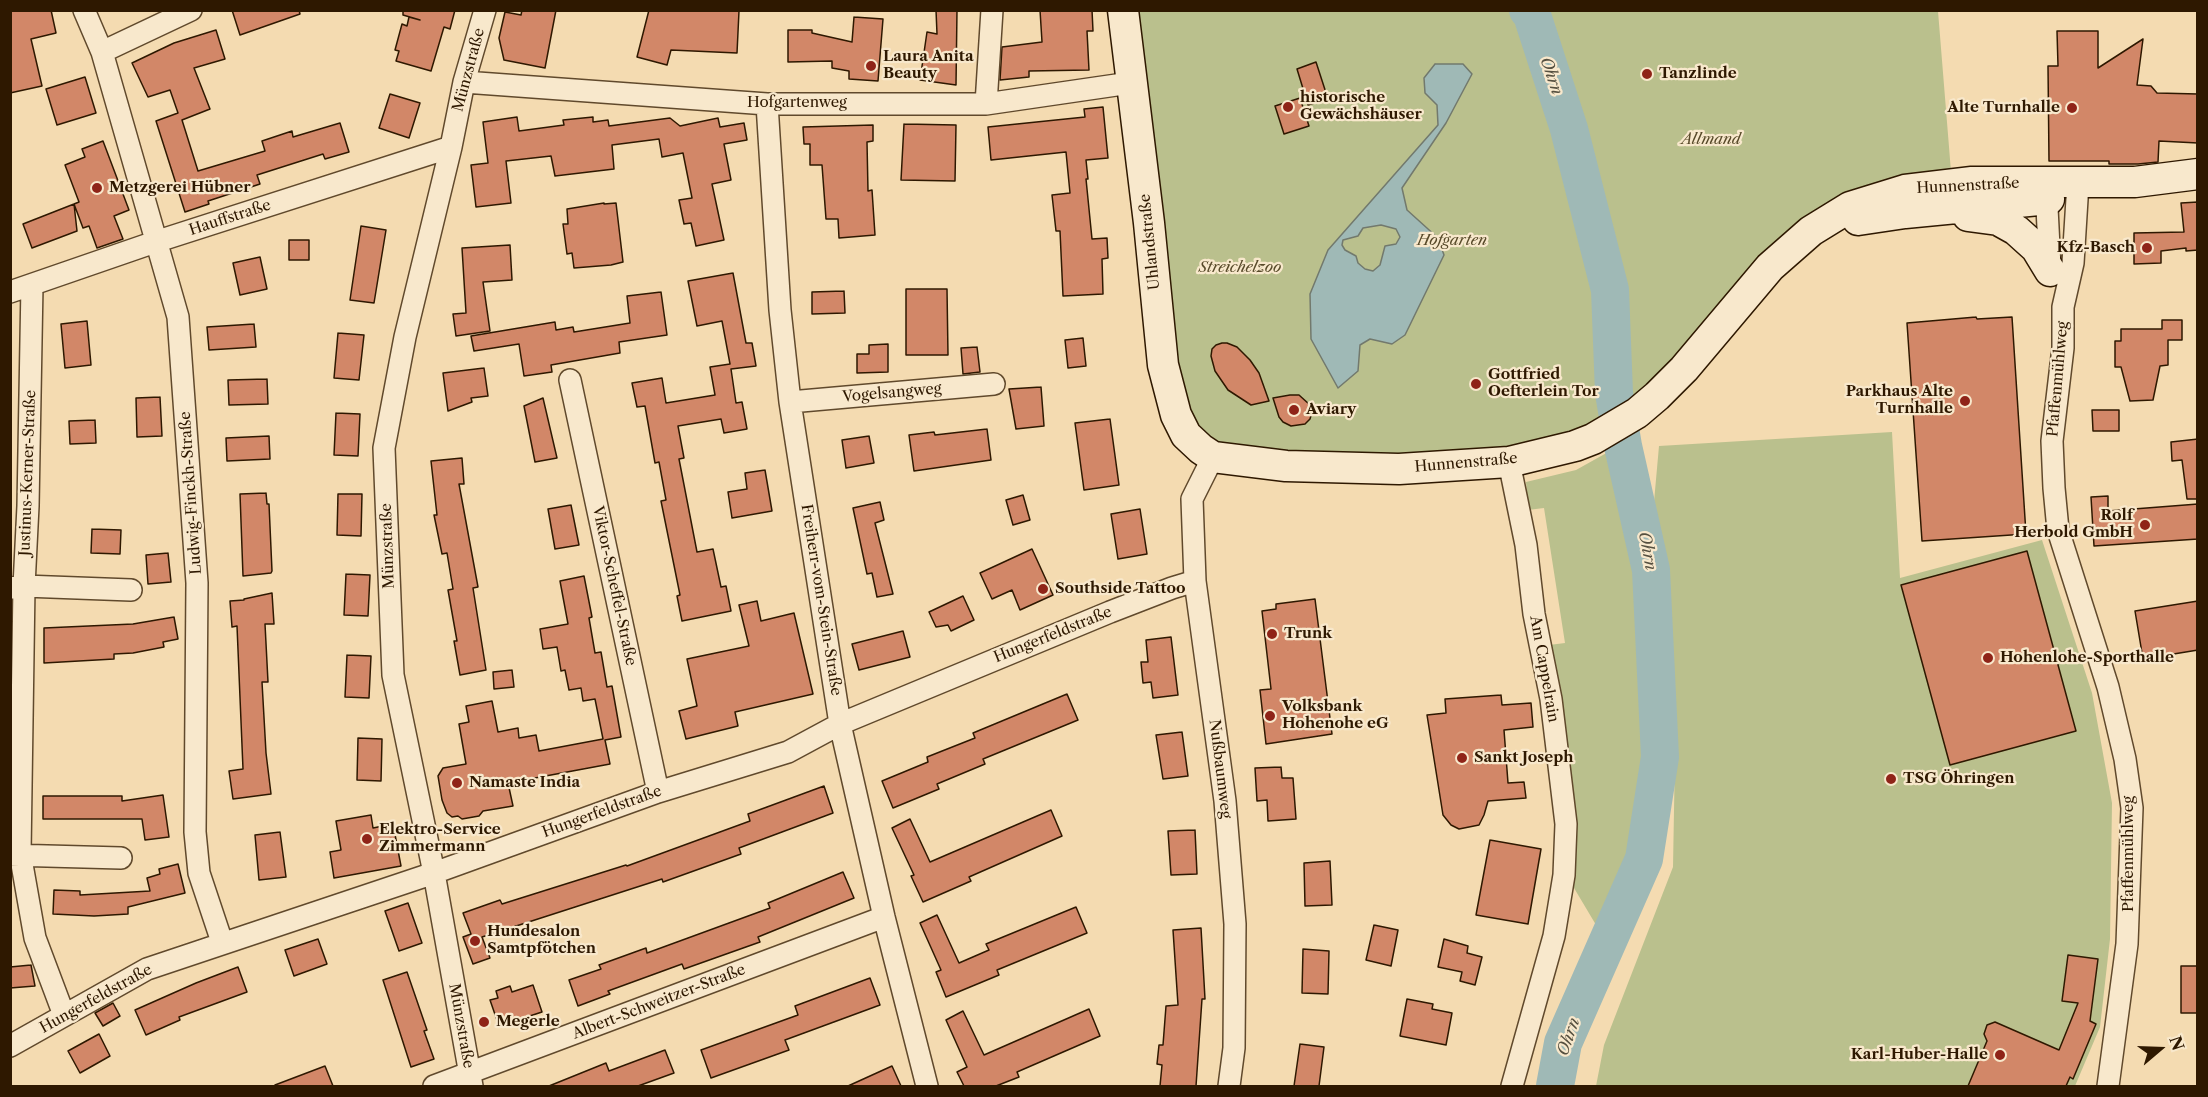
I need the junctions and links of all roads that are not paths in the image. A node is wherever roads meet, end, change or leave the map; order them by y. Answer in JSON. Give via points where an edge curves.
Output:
{"nodes":[{"id":1,"x":84,"y":10,"type":"edge"},
{"id":2,"x":191,"y":10,"type":"edge"},
{"id":3,"x":485,"y":10,"type":"edge"},
{"id":4,"x":992,"y":10,"type":"edge"},
{"id":5,"x":1123,"y":10,"type":"edge"},
{"id":6,"x":102,"y":52,"type":"junction"},
{"id":7,"x":464,"y":82,"type":"junction"},
{"id":8,"x":1130,"y":83,"type":"junction"},
{"id":9,"x":767,"y":104,"type":"junction"},
{"id":10,"x":986,"y":104,"type":"junction"},
{"id":11,"x":451,"y":147,"type":"junction"},
{"id":12,"x":2198,"y":174,"type":"edge"},
{"id":13,"x":2062,"y":190,"type":"junction"},
{"id":14,"x":1924,"y":212,"type":"junction"},
{"id":15,"x":1811,"y":231,"type":"junction"},
{"id":16,"x":155,"y":243,"type":"junction"},
{"id":17,"x":2050,"y":271,"type":"junction"},
{"id":18,"x":32,"y":285,"type":"junction"},
{"id":19,"x":10,"y":292,"type":"edge"},
{"id":20,"x":2063,"y":307,"type":"junction"},
{"id":21,"x":570,"y":380,"type":"dead end"},
{"id":22,"x":994,"y":384,"type":"dead end"},
{"id":23,"x":790,"y":402,"type":"junction"},
{"id":24,"x":1213,"y":457,"type":"junction"},
{"id":25,"x":1509,"y":462,"type":"junction"},
{"id":26,"x":1194,"y":581,"type":"junction"},
{"id":27,"x":17,"y":587,"type":"edge"},
{"id":28,"x":131,"y":590,"type":"dead end"},
{"id":29,"x":840,"y":724,"type":"junction"},
{"id":30,"x":658,"y":792,"type":"junction"},
{"id":31,"x":15,"y":854,"type":"edge"},
{"id":32,"x":121,"y":858,"type":"dead end"},
{"id":33,"x":434,"y":873,"type":"junction"},
{"id":34,"x":884,"y":917,"type":"junction"},
{"id":35,"x":222,"y":942,"type":"junction"},
{"id":36,"x":64,"y":1015,"type":"junction"},
{"id":37,"x":10,"y":1046,"type":"edge"},
{"id":38,"x":471,"y":1080,"type":"edge"},
{"id":39,"x":434,"y":1086,"type":"edge"},
{"id":40,"x":927,"y":1086,"type":"edge"},
{"id":41,"x":1229,"y":1086,"type":"edge"},
{"id":42,"x":1512,"y":1086,"type":"edge"},
{"id":43,"x":2108,"y":1086,"type":"edge"}],
"edges":[{"from":1,"to":6,"type":"street","name":"Ludwig-Finckh-Straße"},
{"from":2,"to":6,"type":"street"},
{"from":3,"to":7,"type":"street","name":"Münzstraße"},
{"from":4,"to":10,"type":"street"},
{"from":5,"to":8,"type":"main road","name":"Uhlandstraße"},
{"from":6,"to":16,"type":"street","name":"Ludwig-Finckh-Straße"},
{"from":7,"to":9,"type":"street","name":"Hofgartenweg"},
{"from":7,"to":11,"type":"street","name":"Münzstraße"},
{"from":8,"to":10,"type":"street","name":"Hofgartenweg"},
{"from":8,"to":24,"type":"main road","name":"Uhlandstraße","via":[[1163,365],[1176,415],[1186,435]]},
{"from":9,"to":10,"type":"street","name":"Hofgartenweg"},
{"from":9,"to":23,"type":"street","name":"Freiherr-vom-Stein-Straße"},
{"from":11,"to":16,"type":"street","name":"Hauffstraße"},
{"from":11,"to":33,"type":"street","name":"Münzstraße","via":[[405,337],[384,448],[393,675]]},
{"from":12,"to":13,"type":"main road","name":"Hunnenstraße","via":[[2135,182],[2098,193]]},
{"from":13,"to":14,"type":"main road","name":"Hunnenstraße"},
{"from":13,"to":15,"type":"main road","name":"Hunnenstraße","via":[[1972,182],[1905,190],[1850,207]]},
{"from":13,"to":17,"type":"street","name":"Pfaffenmühlweg","via":[[2047,245]]},
{"from":13,"to":20,"type":"street","name":"Pfaffenmühlweg","via":[[2073,263]]},
{"from":14,"to":15,"type":"main road","name":"Hunnenstraße","via":[[1852,221]]},
{"from":14,"to":17,"type":"main road","via":[[1998,219],[2036,248]]},
{"from":15,"to":25,"type":"main road","name":"Hunnenstraße","via":[[1770,267],[1684,369],[1637,413],[1575,446]]},
{"from":16,"to":18,"type":"street","name":"Hauffstraße"},
{"from":16,"to":35,"type":"street","name":"Ludwig-Finckh-Straße","via":[[178,317],[191,493],[197,583],[195,832],[199,873]]},
{"from":17,"to":20,"type":"street","name":"Pfaffenmühlweg"},
{"from":18,"to":19,"type":"street","name":"Hauffstraße"},
{"from":18,"to":27,"type":"street","name":"Justinus-Kerner-Straße","via":[[28,506]]},
{"from":20,"to":43,"type":"street","name":"Pfaffenmühlweg","via":[[2063,348],[2052,441],[2058,530],[2108,687],[2132,808],[2127,944]]},
{"from":21,"to":30,"type":"street","name":"Viktor-Scheffel-Straße"},
{"from":22,"to":23,"type":"street","name":"Vogelsangweg"},
{"from":23,"to":29,"type":"street","name":"Freiherr-vom-Stein-Straße"},
{"from":24,"to":25,"type":"main road","name":"Hunnenstraße","via":[[1286,466],[1399,469]]},
{"from":24,"to":26,"type":"street","name":"Nußbaumweg","via":[[1192,499]]},
{"from":25,"to":42,"type":"street","name":"Am Cappelrain","via":[[1551,699],[1566,824],[1564,875],[1554,936]]},
{"from":26,"to":29,"type":"street","name":"Hungerfeldstraße"},
{"from":26,"to":41,"type":"street","name":"Nußbaumweg","via":[[1225,801],[1235,924],[1234,1048]]},
{"from":27,"to":28,"type":"street"},
{"from":27,"to":31,"type":"street","name":"Justinus-Kerner-Straße"},
{"from":29,"to":30,"type":"street","name":"Hungerfeldstraße","via":[[788,752]]},
{"from":29,"to":34,"type":"street","name":"Freiherr-vom-Stein-Straße"},
{"from":30,"to":33,"type":"street","name":"Hungerfeldstraße"},
{"from":31,"to":32,"type":"street"},
{"from":31,"to":36,"type":"street","name":"Justinus-Kerner-Straße","via":[[35,938]]},
{"from":33,"to":35,"type":"street","name":"Hungerfeldstraße"},
{"from":33,"to":38,"type":"street","name":"Münzstraße"},
{"from":34,"to":38,"type":"street","name":"Albert-Schweitzer-Straße"},
{"from":34,"to":40,"type":"street","name":"Freiherr-vom-Stein-Straße"},
{"from":35,"to":36,"type":"street","name":"Hungerfeldstraße","via":[[147,969]]},
{"from":36,"to":37,"type":"street","name":"Hungerfeldstraße"},
{"from":38,"to":39,"type":"street","name":"Albert-Schweitzer-Straße"}]}
